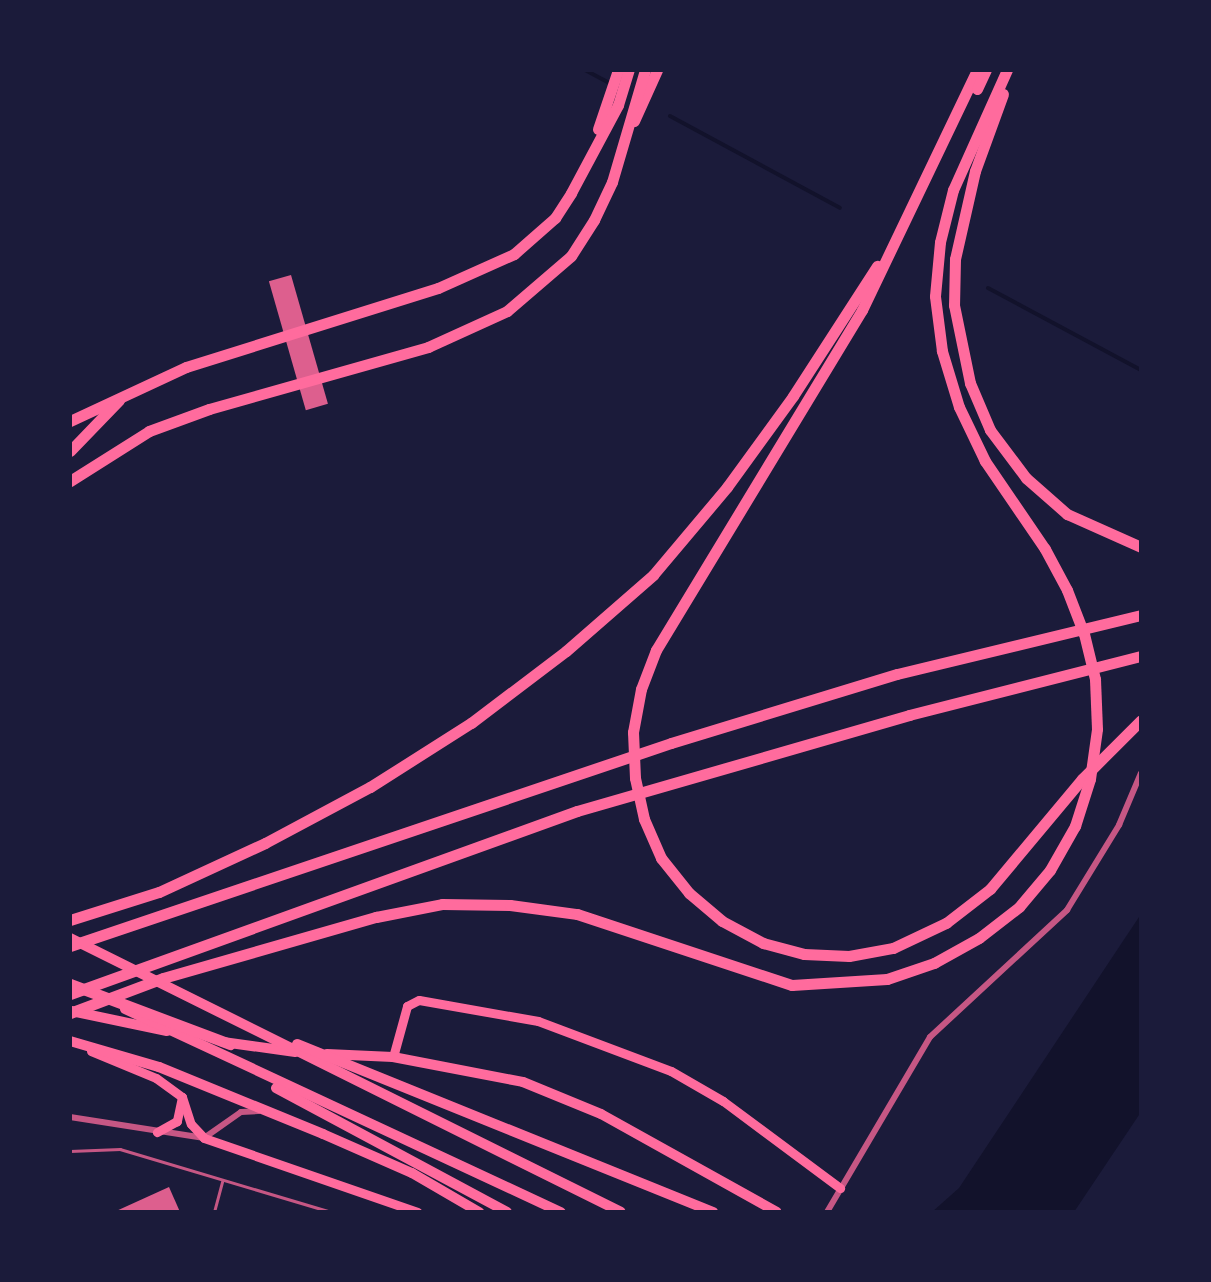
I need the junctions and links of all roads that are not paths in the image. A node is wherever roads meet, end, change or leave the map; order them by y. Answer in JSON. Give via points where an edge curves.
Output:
{"nodes":[{"id":1,"x":618,"y":70,"type":"edge"},
{"id":2,"x":629,"y":70,"type":"edge"},
{"id":3,"x":644,"y":70,"type":"edge"},
{"id":4,"x":656,"y":70,"type":"edge"},
{"id":5,"x":977,"y":70,"type":"edge"},
{"id":6,"x":986,"y":70,"type":"edge"},
{"id":7,"x":1009,"y":70,"type":"edge"},
{"id":8,"x":626,"y":138,"type":"junction"},
{"id":9,"x":586,"y":166,"type":"junction"},
{"id":10,"x":914,"y":206,"type":"junction"},
{"id":11,"x":129,"y":390,"type":"junction"},
{"id":12,"x":70,"y":422,"type":"edge"},
{"id":13,"x":70,"y":451,"type":"edge"},
{"id":14,"x":70,"y":481,"type":"edge"},
{"id":15,"x":1141,"y":547,"type":"edge"},
{"id":16,"x":1141,"y":616,"type":"edge"},
{"id":17,"x":1141,"y":656,"type":"edge"},
{"id":18,"x":1141,"y":720,"type":"edge"},
{"id":19,"x":1141,"y":773,"type":"edge"},
{"id":20,"x":70,"y":920,"type":"edge"},
{"id":21,"x":72,"y":943,"type":"edge"},
{"id":22,"x":70,"y":983,"type":"edge"},
{"id":23,"x":70,"y":994,"type":"edge"},
{"id":24,"x":70,"y":1012,"type":"edge"},
{"id":25,"x":217,"y":1012,"type":"junction"},
{"id":26,"x":187,"y":1040,"type":"junction"},
{"id":27,"x":70,"y":1042,"type":"edge"},
{"id":28,"x":230,"y":1044,"type":"junction"},
{"id":29,"x":393,"y":1057,"type":"junction"},
{"id":30,"x":182,"y":1098,"type":"junction"},
{"id":31,"x":265,"y":1110,"type":"junction"},
{"id":32,"x":70,"y":1117,"type":"edge"},
{"id":33,"x":157,"y":1132,"type":"junction"},
{"id":34,"x":204,"y":1138,"type":"junction"},
{"id":35,"x":70,"y":1151,"type":"edge"},
{"id":36,"x":222,"y":1180,"type":"junction"},
{"id":37,"x":840,"y":1188,"type":"junction"},
{"id":38,"x":214,"y":1212,"type":"edge"},
{"id":39,"x":332,"y":1212,"type":"edge"},
{"id":40,"x":418,"y":1212,"type":"edge"},
{"id":41,"x":478,"y":1212,"type":"edge"},
{"id":42,"x":507,"y":1212,"type":"edge"},
{"id":43,"x":560,"y":1212,"type":"edge"},
{"id":44,"x":622,"y":1212,"type":"edge"},
{"id":45,"x":713,"y":1212,"type":"edge"},
{"id":46,"x":776,"y":1212,"type":"edge"},
{"id":47,"x":827,"y":1212,"type":"edge"}],
"edges":[{"from":1,"to":9,"type":"highway"},
{"from":2,"to":9,"type":"highway"},
{"from":3,"to":8,"type":"highway"},
{"from":4,"to":8,"type":"highway"},
{"from":5,"to":10,"type":"highway"},
{"from":6,"to":10,"type":"highway"},
{"from":7,"to":15,"type":"highway","via":[[955,259],[960,350],[990,430],[1015,467],[1068,514]]},
{"from":7,"to":24,"type":"highway","via":[[952,190],[936,296],[942,350],[985,461],[1044,548],[1072,604],[1095,679],[1097,729],[1074,826],[1020,907],[934,963],[841,985],[792,984],[577,914],[442,904],[163,978]]},
{"from":8,"to":14,"type":"highway","via":[[612,182],[571,256],[507,311],[428,347],[150,431]]},
{"from":9,"to":11,"type":"highway","via":[[554,218],[495,266]]},
{"from":10,"to":18,"type":"highway","via":[[852,328],[656,650],[633,732],[634,778],[661,858],[722,921],[763,943],[849,956],[893,948],[946,923],[990,888]]},
{"from":10,"to":20,"type":"highway","via":[[727,487],[653,575],[566,651],[370,787],[159,892]]},
{"from":11,"to":12,"type":"highway"},
{"from":11,"to":13,"type":"highway"},
{"from":16,"to":21,"type":"highway","via":[[898,674],[671,743]]},
{"from":17,"to":23,"type":"highway","via":[[577,811]]},
{"from":19,"to":37,"type":"street","via":[[1119,825],[1068,910],[930,1037]]},
{"from":21,"to":25,"type":"main road"},
{"from":22,"to":26,"type":"main road"},
{"from":22,"to":28,"type":"highway"},
{"from":24,"to":28,"type":"main road"},
{"from":25,"to":44,"type":"main road"},
{"from":25,"to":45,"type":"main road"},
{"from":26,"to":42,"type":"main road"},
{"from":26,"to":43,"type":"main road"},
{"from":27,"to":30,"type":"main road","via":[[156,1078]]},
{"from":27,"to":31,"type":"main road","via":[[159,1067]]},
{"from":28,"to":29,"type":"main road"},
{"from":29,"to":37,"type":"main road","via":[[408,1006],[419,1000],[538,1021],[671,1071]]},
{"from":29,"to":46,"type":"main road","via":[[523,1082],[601,1114]]},
{"from":30,"to":33,"type":"main road","via":[[178,1121]]},
{"from":30,"to":34,"type":"main road"},
{"from":31,"to":34,"type":"street","via":[[240,1112]]},
{"from":31,"to":41,"type":"main road","via":[[412,1173]]},
{"from":32,"to":33,"type":"street"},
{"from":33,"to":34,"type":"street"},
{"from":34,"to":40,"type":"main road"},
{"from":35,"to":36,"type":"lane","via":[[120,1149]]},
{"from":36,"to":38,"type":"lane"},
{"from":36,"to":39,"type":"lane"},
{"from":37,"to":47,"type":"street"}]}
